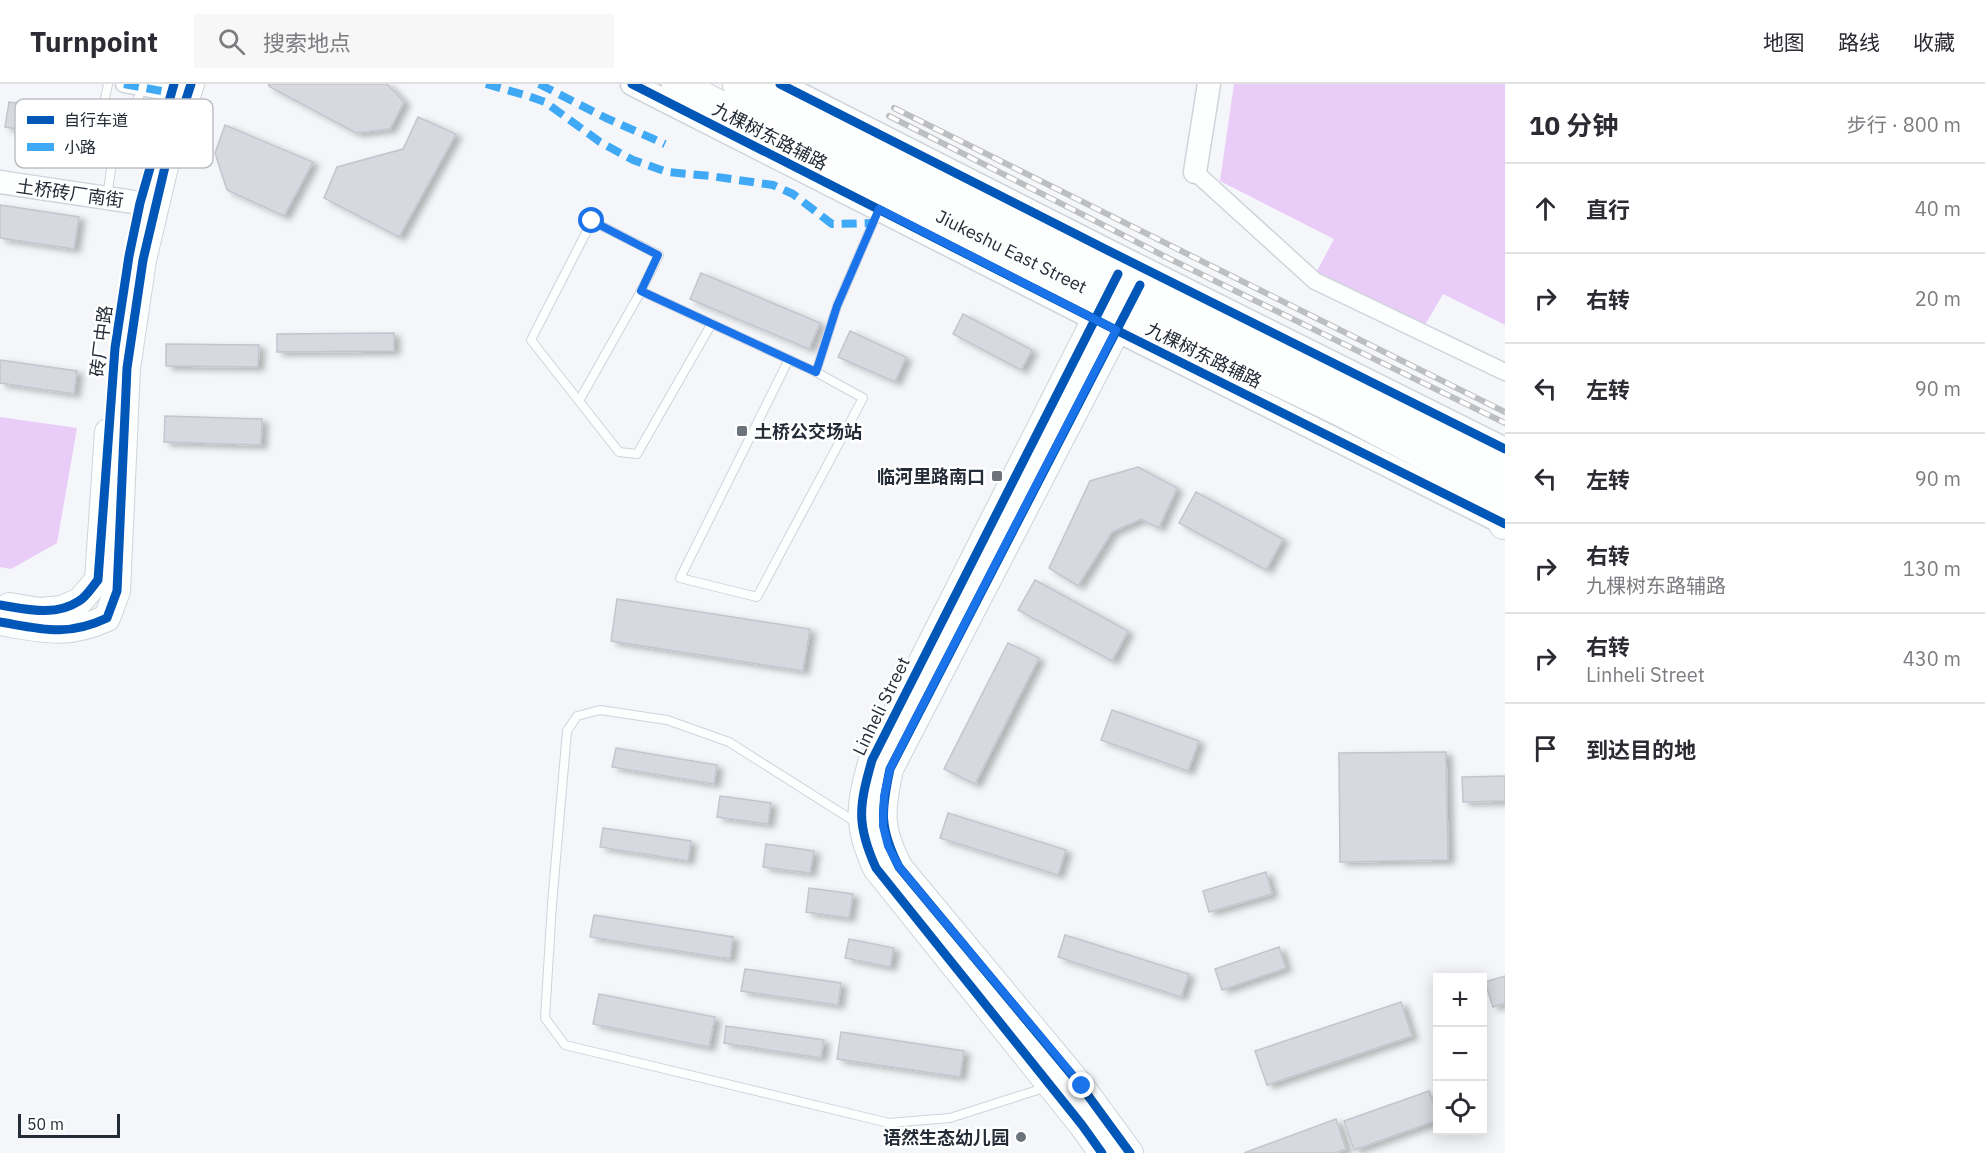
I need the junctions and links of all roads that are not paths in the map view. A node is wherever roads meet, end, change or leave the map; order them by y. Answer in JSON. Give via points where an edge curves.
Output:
{"nodes":[{"id":1,"x":108,"y":84,"type":"edge"},
{"id":2,"x":124,"y":84,"type":"edge"},
{"id":3,"x":632,"y":84,"type":"edge"},
{"id":4,"x":677,"y":84,"type":"edge"},
{"id":5,"x":738,"y":84,"type":"edge"},
{"id":6,"x":780,"y":84,"type":"edge"},
{"id":7,"x":1209,"y":84,"type":"edge"},
{"id":8,"x":144,"y":85,"type":"edge"},
{"id":9,"x":179,"y":87,"type":"edge"},
{"id":10,"x":105,"y":99,"type":"edge"},
{"id":11,"x":137,"y":99,"type":"edge"},
{"id":12,"x":813,"y":101,"type":"junction"},
{"id":13,"x":755,"y":123,"type":"junction"},
{"id":14,"x":835,"y":131,"type":"junction"},
{"id":15,"x":795,"y":167,"type":"junction"},
{"id":16,"x":111,"y":168,"type":"edge"},
{"id":17,"x":152,"y":168,"type":"edge"},
{"id":18,"x":165,"y":168,"type":"edge"},
{"id":19,"x":1195,"y":172,"type":"joint"},
{"id":20,"x":0,"y":182,"type":"edge"},
{"id":21,"x":893,"y":184,"type":"junction"},
{"id":22,"x":107,"y":198,"type":"junction"},
{"id":23,"x":140,"y":203,"type":"junction"},
{"id":24,"x":641,"y":291,"type":"junction"},
{"id":25,"x":1117,"y":302,"type":"junction"},
{"id":26,"x":712,"y":322,"type":"junction"},
{"id":27,"x":789,"y":359,"type":"junction"},
{"id":28,"x":816,"y":372,"type":"junction"},
{"id":29,"x":1505,"y":372,"type":"edge"},
{"id":30,"x":579,"y":401,"type":"junction"},
{"id":31,"x":1505,"y":448,"type":"edge"},
{"id":32,"x":1502,"y":501,"type":"edge"},
{"id":33,"x":0,"y":605,"type":"edge"},
{"id":34,"x":0,"y":622,"type":"edge"},
{"id":35,"x":861,"y":825,"type":"junction"},
{"id":36,"x":1050,"y":1086,"type":"junction"},
{"id":37,"x":1102,"y":1153,"type":"edge"},
{"id":38,"x":1130,"y":1153,"type":"edge"}],
"edges":[{"from":1,"to":10,"type":"lane"},
{"from":2,"to":8,"type":"street"},
{"from":3,"to":15,"type":"street","name":"九棵树东路辅路"},
{"from":4,"to":13,"type":"highway","name":"Jiukeshu East Street"},
{"from":5,"to":14,"type":"highway","name":"Jiukeshu East Street"},
{"from":6,"to":12,"type":"street"},
{"from":7,"to":19,"type":"street"},
{"from":8,"to":9,"type":"street"},
{"from":8,"to":11,"type":"lane"},
{"from":12,"to":14,"type":"highway"},
{"from":12,"to":31,"type":"street"},
{"from":13,"to":15,"type":"highway"},
{"from":13,"to":21,"type":"highway","name":"Jiukeshu East Street"},
{"from":14,"to":21,"type":"highway","name":"Jiukeshu East Street"},
{"from":15,"to":21,"type":"street","name":"九棵树东路辅路"},
{"from":16,"to":22,"type":"lane"},
{"from":17,"to":23,"type":"main road","name":"砖厂中路"},
{"from":18,"to":34,"type":"main road","name":"砖厂中路","via":[[143,260],[128,368],[117,591],[107,618],[90,626],[57,631]]},
{"from":19,"to":29,"type":"street","via":[[1315,280]]},
{"from":20,"to":22,"type":"street","name":"土桥砖厂南街"},
{"from":21,"to":25,"type":"highway","name":"Jiukeshu East Street"},
{"from":21,"to":25,"type":"street","name":"九棵树东路辅路"},
{"from":21,"to":28,"type":"lane","via":[[837,306]]},
{"from":22,"to":23,"type":"street","name":"土桥砖厂南街"},
{"from":23,"to":33,"type":"main road","name":"砖厂中路","via":[[115,348],[98,580],[80,601],[63,609],[40,611]]},
{"from":24,"to":26,"type":"lane"},
{"from":24,"to":30,"type":"lane"},
{"from":24,"to":30,"type":"lane","via":[[658,255],[592,221],[531,340]]},
{"from":25,"to":32,"type":"street","name":"九棵树东路辅路"},
{"from":25,"to":32,"type":"highway","name":"Jiukeshu East Street","via":[[1306,371]]},
{"from":25,"to":35,"type":"main road","name":"Linheli Street","via":[[872,760],[863,793]]},
{"from":25,"to":38,"type":"main road","name":"Linheli Street","via":[[890,769],[883,826],[899,867],[1082,1086]]},
{"from":26,"to":27,"type":"lane"},
{"from":26,"to":30,"type":"lane","via":[[637,454],[619,452]]},
{"from":27,"to":28,"type":"lane"},
{"from":27,"to":28,"type":"lane","via":[[680,578],[757,597],[863,398]]},
{"from":35,"to":36,"type":"main road","name":"Linheli Street","via":[[876,868]]},
{"from":35,"to":36,"type":"lane","via":[[729,742],[667,720],[600,710],[577,716],[567,731],[545,1018],[565,1045],[889,1123],[950,1118]]},
{"from":36,"to":37,"type":"main road","name":"Linheli Street"}]}
